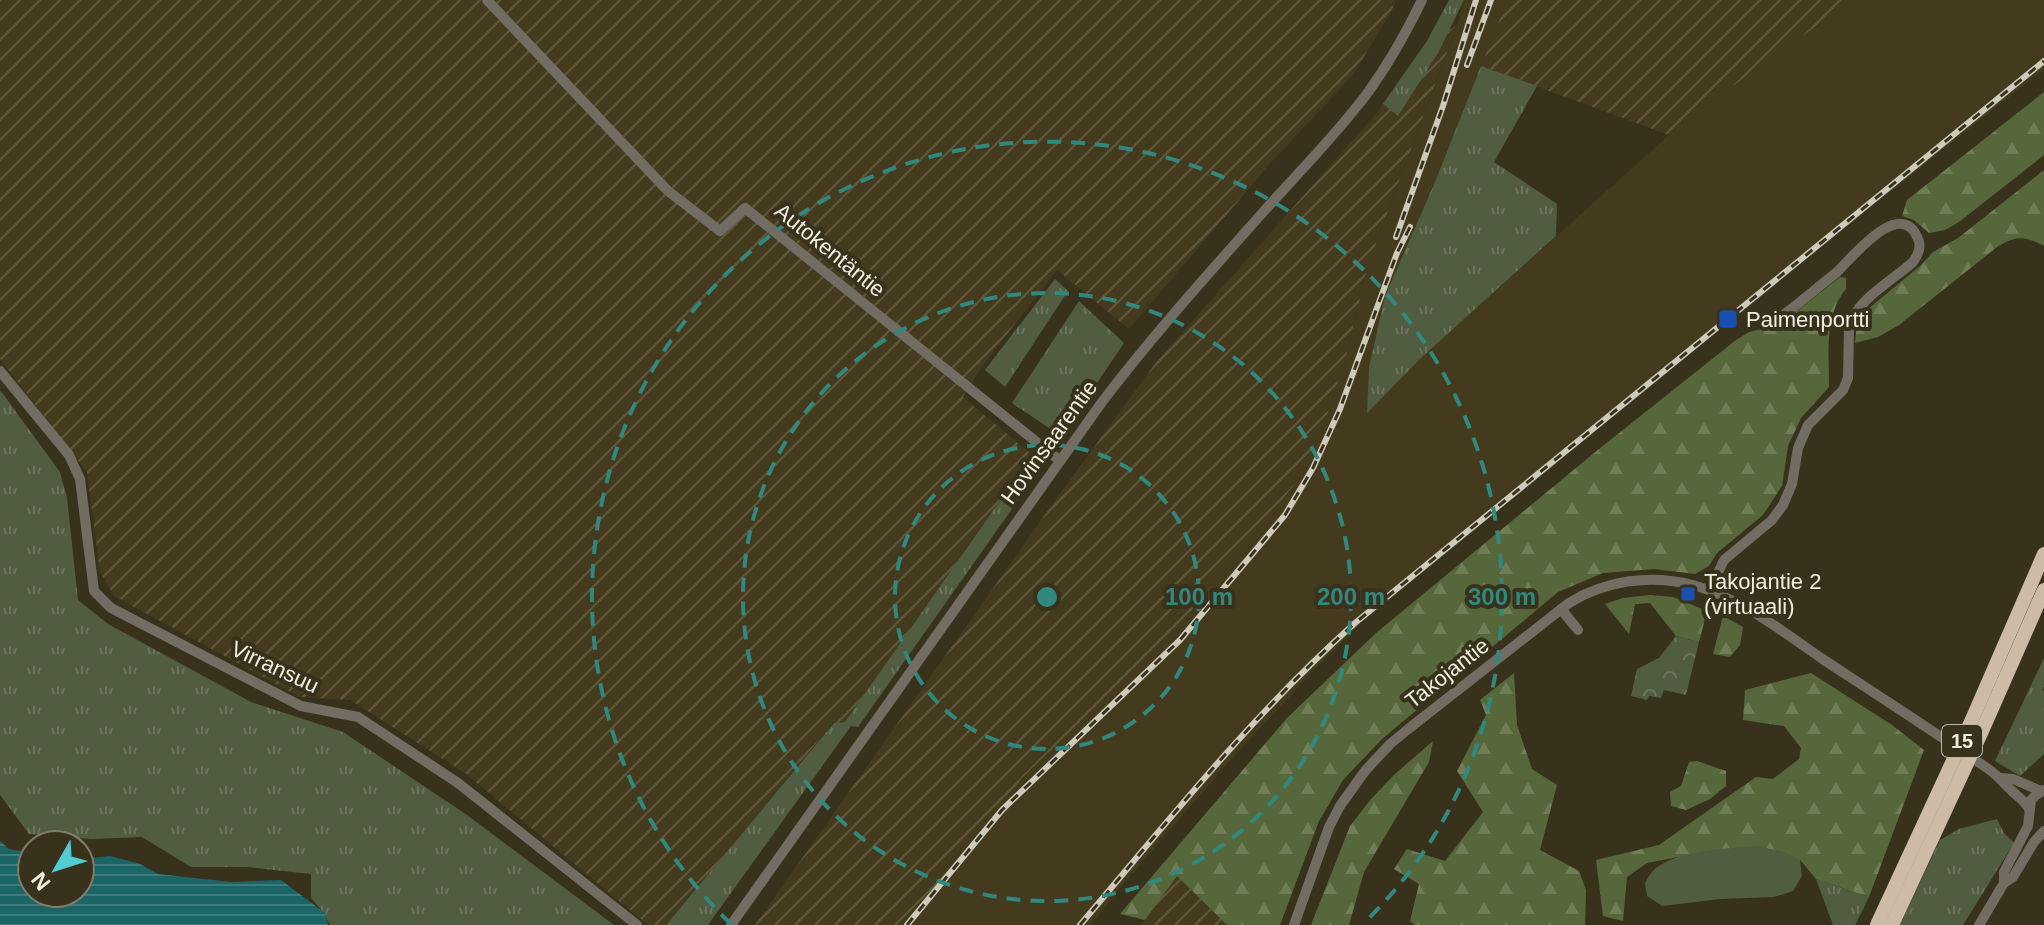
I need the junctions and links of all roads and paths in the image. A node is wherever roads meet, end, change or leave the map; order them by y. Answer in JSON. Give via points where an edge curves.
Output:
{"nodes":[{"id":1,"x":487,"y":0,"type":"edge"},
{"id":2,"x":1422,"y":0,"type":"edge"},
{"id":3,"x":1782,"y":316,"type":"dead end"},
{"id":4,"x":0,"y":371,"type":"edge"},
{"id":5,"x":1059,"y":460,"type":"junction"},
{"id":6,"x":2044,"y":554,"type":"edge"},
{"id":7,"x":1710,"y":590,"type":"junction"},
{"id":8,"x":2044,"y":590,"type":"edge"},
{"id":9,"x":2044,"y":598,"type":"edge"},
{"id":10,"x":1561,"y":609,"type":"junction"},
{"id":11,"x":2028,"y":627,"type":"junction"},
{"id":12,"x":1578,"y":630,"type":"dead end"},
{"id":13,"x":2001,"y":778,"type":"junction"},
{"id":14,"x":2042,"y":790,"type":"edge"},
{"id":15,"x":2029,"y":811,"type":"junction"},
{"id":16,"x":2044,"y":829,"type":"edge"},
{"id":17,"x":2004,"y":883,"type":"junction"},
{"id":18,"x":637,"y":925,"type":"edge"},
{"id":19,"x":731,"y":925,"type":"edge"},
{"id":20,"x":1294,"y":925,"type":"edge"},
{"id":21,"x":1877,"y":925,"type":"edge"},
{"id":22,"x":1892,"y":925,"type":"edge"},
{"id":23,"x":1979,"y":925,"type":"edge"}],
"edges":[{"from":1,"to":5,"type":"street","name":"Autokentäntie","via":[[668,191],[720,231],[745,208]]},
{"from":2,"to":5,"type":"street","name":"Hovinsaarentie","via":[[1365,96],[1131,363]]},
{"from":3,"to":7,"type":"street","via":[[1887,227],[1906,225],[1918,237],[1913,262],[1851,319],[1846,384],[1808,425],[1783,505],[1724,560]]},
{"from":4,"to":18,"type":"street","name":"Virransuu","via":[[69,455],[80,479],[94,591],[111,608],[301,706],[358,717],[458,783]]},
{"from":5,"to":19,"type":"street","name":"Hovinsaarentie"},
{"from":6,"to":21,"type":"highway","number":"15"},
{"from":7,"to":10,"type":"street","name":"Takojantie","via":[[1663,581],[1614,583]]},
{"from":7,"to":13,"type":"street","name":"Takojantie","via":[[1746,608]]},
{"from":8,"to":11,"type":"highway","number":"15"},
{"from":9,"to":11,"type":"highway"},
{"from":10,"to":12,"type":"street"},
{"from":10,"to":20,"type":"street","name":"Takojantie","via":[[1390,744],[1365,771],[1329,827]]},
{"from":11,"to":22,"type":"highway","number":"15"},
{"from":13,"to":14,"type":"street","name":"Takojantie"},
{"from":13,"to":15,"type":"street","name":"Takojantie"},
{"from":14,"to":15,"type":"street","via":[[2031,800]]},
{"from":15,"to":16,"type":"street","name":"Takojantie"},
{"from":15,"to":17,"type":"street"},
{"from":16,"to":17,"type":"street"},
{"from":17,"to":23,"type":"street"}]}
